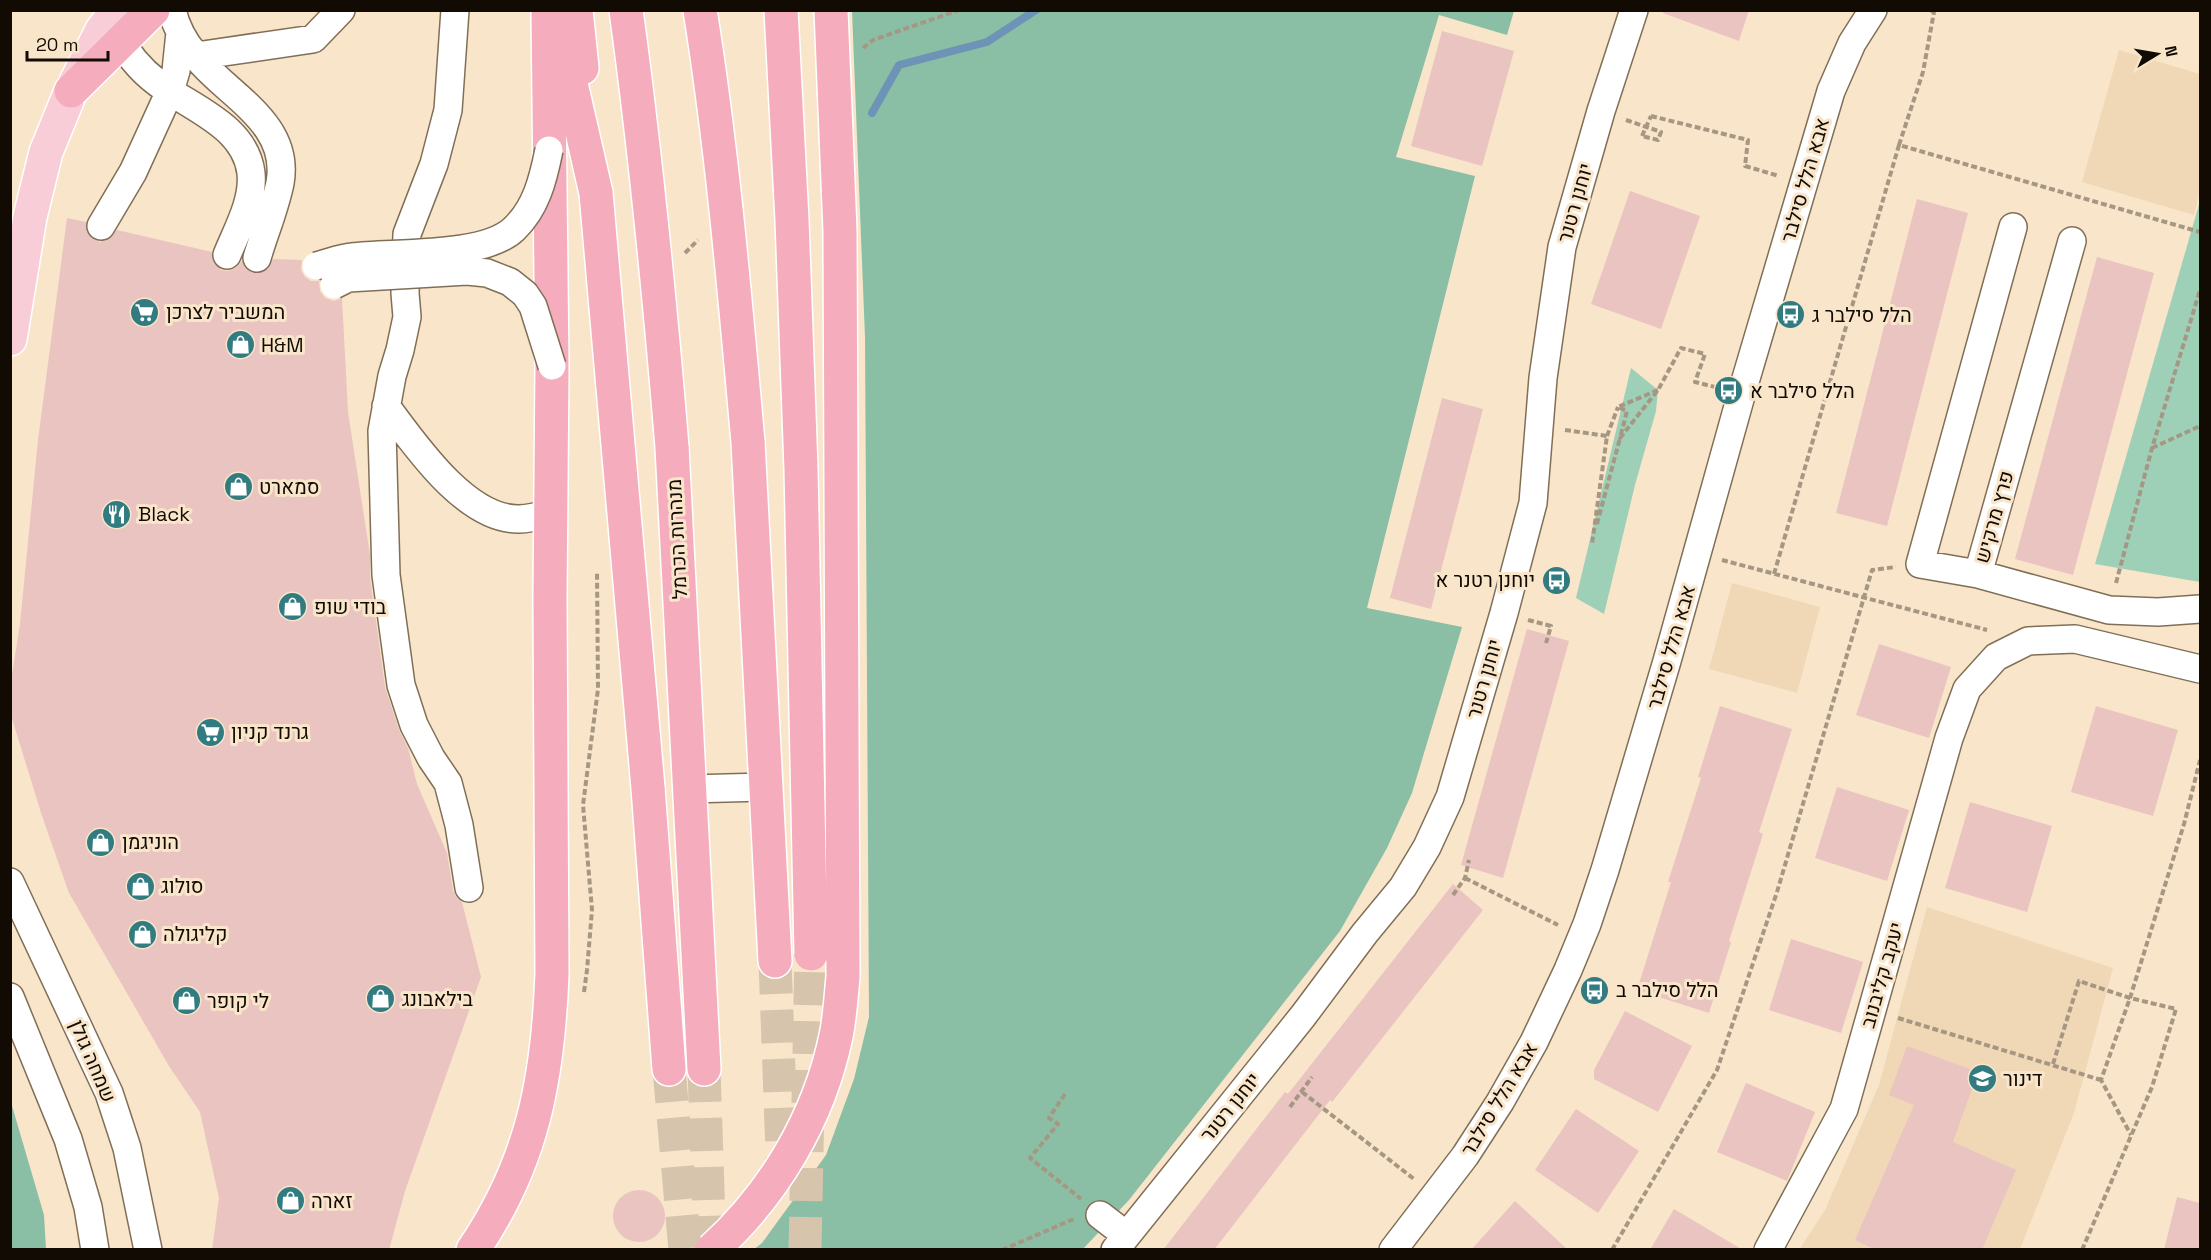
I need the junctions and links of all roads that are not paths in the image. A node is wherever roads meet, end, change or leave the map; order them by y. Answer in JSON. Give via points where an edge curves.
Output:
{"nodes":[{"id":1,"x":111,"y":10,"type":"edge"},
{"id":2,"x":118,"y":10,"type":"edge"},
{"id":3,"x":153,"y":10,"type":"edge"},
{"id":4,"x":341,"y":10,"type":"edge"},
{"id":5,"x":455,"y":10,"type":"edge"},
{"id":6,"x":548,"y":10,"type":"edge"},
{"id":7,"x":553,"y":10,"type":"edge"},
{"id":8,"x":576,"y":10,"type":"edge"},
{"id":9,"x":626,"y":10,"type":"edge"},
{"id":10,"x":700,"y":10,"type":"edge"},
{"id":11,"x":781,"y":10,"type":"edge"},
{"id":12,"x":831,"y":10,"type":"edge"},
{"id":13,"x":1634,"y":10,"type":"edge"},
{"id":14,"x":1873,"y":10,"type":"edge"},
{"id":15,"x":176,"y":21,"type":"edge"},
{"id":16,"x":196,"y":57,"type":"junction"},
{"id":17,"x":72,"y":91,"type":"junction"},
{"id":18,"x":170,"y":91,"type":"junction"},
{"id":19,"x":549,"y":150,"type":"junction"},
{"id":20,"x":596,"y":193,"type":"junction"},
{"id":21,"x":101,"y":226,"type":"dead end"},
{"id":22,"x":2013,"y":227,"type":"dead end"},
{"id":23,"x":2072,"y":241,"type":"dead end"},
{"id":24,"x":226,"y":255,"type":"dead end"},
{"id":25,"x":256,"y":258,"type":"dead end"},
{"id":26,"x":10,"y":339,"type":"edge"},
{"id":27,"x":552,"y":366,"type":"junction"},
{"id":28,"x":386,"y":406,"type":"junction"},
{"id":29,"x":550,"y":513,"type":"junction"},
{"id":30,"x":1978,"y":574,"type":"junction"},
{"id":31,"x":2200,"y":609,"type":"edge"},
{"id":32,"x":2200,"y":669,"type":"edge"},
{"id":33,"x":765,"y":787,"type":"junction"},
{"id":34,"x":689,"y":789,"type":"junction"},
{"id":35,"x":10,"y":882,"type":"edge"},
{"id":36,"x":469,"y":888,"type":"dead end"},
{"id":37,"x":811,"y":954,"type":"tunnel mouth"},
{"id":38,"x":775,"y":961,"type":"tunnel mouth"},
{"id":39,"x":10,"y":997,"type":"edge"},
{"id":40,"x":669,"y":1069,"type":"tunnel mouth"},
{"id":41,"x":704,"y":1069,"type":"tunnel mouth"},
{"id":42,"x":1100,"y":1215,"type":"road end"},
{"id":43,"x":1120,"y":1242,"type":"edge"},
{"id":44,"x":95,"y":1250,"type":"edge"},
{"id":45,"x":148,"y":1250,"type":"edge"},
{"id":46,"x":473,"y":1250,"type":"edge"},
{"id":47,"x":712,"y":1250,"type":"edge"},
{"id":48,"x":1393,"y":1250,"type":"edge"},
{"id":49,"x":1768,"y":1250,"type":"edge"}],
"edges":[{"from":1,"to":18,"type":"street","via":[[115,32],[132,60]]},
{"from":2,"to":17,"type":"main road","bridge":true,"via":[[102,30]]},
{"from":3,"to":17,"type":"highway","bridge":true},
{"from":4,"to":16,"type":"street","via":[[313,39]]},
{"from":5,"to":28,"type":"street","via":[[448,110],[434,164],[407,234],[407,317]]},
{"from":6,"to":19,"type":"highway"},
{"from":7,"to":20,"type":"highway"},
{"from":8,"to":20,"type":"highway"},
{"from":9,"to":34,"type":"highway","name":"מנהרות הכרמל","bridge":true,"via":[[644,141],[672,447]]},
{"from":10,"to":33,"type":"highway","bridge":true,"via":[[723,176],[748,442]]},
{"from":11,"to":37,"type":"highway","bridge":true,"via":[[801,470]]},
{"from":12,"to":47,"type":"highway","bridge":true,"via":[[840,231],[843,977],[836,1036],[822,1085],[800,1137],[762,1198]]},
{"from":13,"to":43,"type":"street","name":"יוחנן רטנר","via":[[1562,247],[1544,378],[1533,503],[1450,797],[1403,887]]},
{"from":14,"to":48,"type":"street","name":"אבא הלל סילבר","via":[[1852,43],[1831,91],[1605,870],[1568,970],[1500,1102],[1466,1156]]},
{"from":15,"to":16,"type":"street"},
{"from":15,"to":18,"type":"street","via":[[176,71]]},
{"from":16,"to":25,"type":"street","via":[[244,102],[275,139],[280,183]]},
{"from":17,"to":26,"type":"main road","via":[[46,152],[30,217]]},
{"from":18,"to":21,"type":"street","via":[[133,172]]},
{"from":18,"to":24,"type":"street","via":[[223,126],[245,151],[251,173],[249,200]]},
{"from":19,"to":27,"type":"highway","bridge":true},
{"from":19,"to":27,"type":"street","bridge":true,"via":[[536,200],[513,231],[500,239],[460,249],[349,257],[325,275],[348,278],[467,271],[487,273],[510,282],[533,306]]},
{"from":20,"to":40,"type":"highway","bridge":true},
{"from":22,"to":30,"type":"street","via":[[1920,564]]},
{"from":23,"to":30,"type":"street","name":"פרץ מרקיש"},
{"from":27,"to":29,"type":"highway"},
{"from":28,"to":29,"type":"street","via":[[436,468],[474,505],[489,514],[517,520]]},
{"from":28,"to":36,"type":"street","via":[[382,431],[386,575],[401,685],[414,725],[448,783]]},
{"from":29,"to":46,"type":"highway","via":[[550,1030],[543,1081],[525,1151],[494,1219]]},
{"from":30,"to":31,"type":"street","name":"פרץ מרקיש","via":[[2109,610]]},
{"from":32,"to":49,"type":"street","name":"יעקב קליבנוב","via":[[2075,639],[2028,641],[1996,657],[1967,689],[1949,738],[1844,1109]]},
{"from":33,"to":34,"type":"street"},
{"from":33,"to":38,"type":"highway"},
{"from":34,"to":41,"type":"highway","name":"מנהרות הכרמל"},
{"from":35,"to":45,"type":"street","name":"שמחה גולן","via":[[109,1093],[127,1148]]},
{"from":39,"to":44,"type":"street","via":[[68,1139]]},
{"from":42,"to":43,"type":"street"}]}
